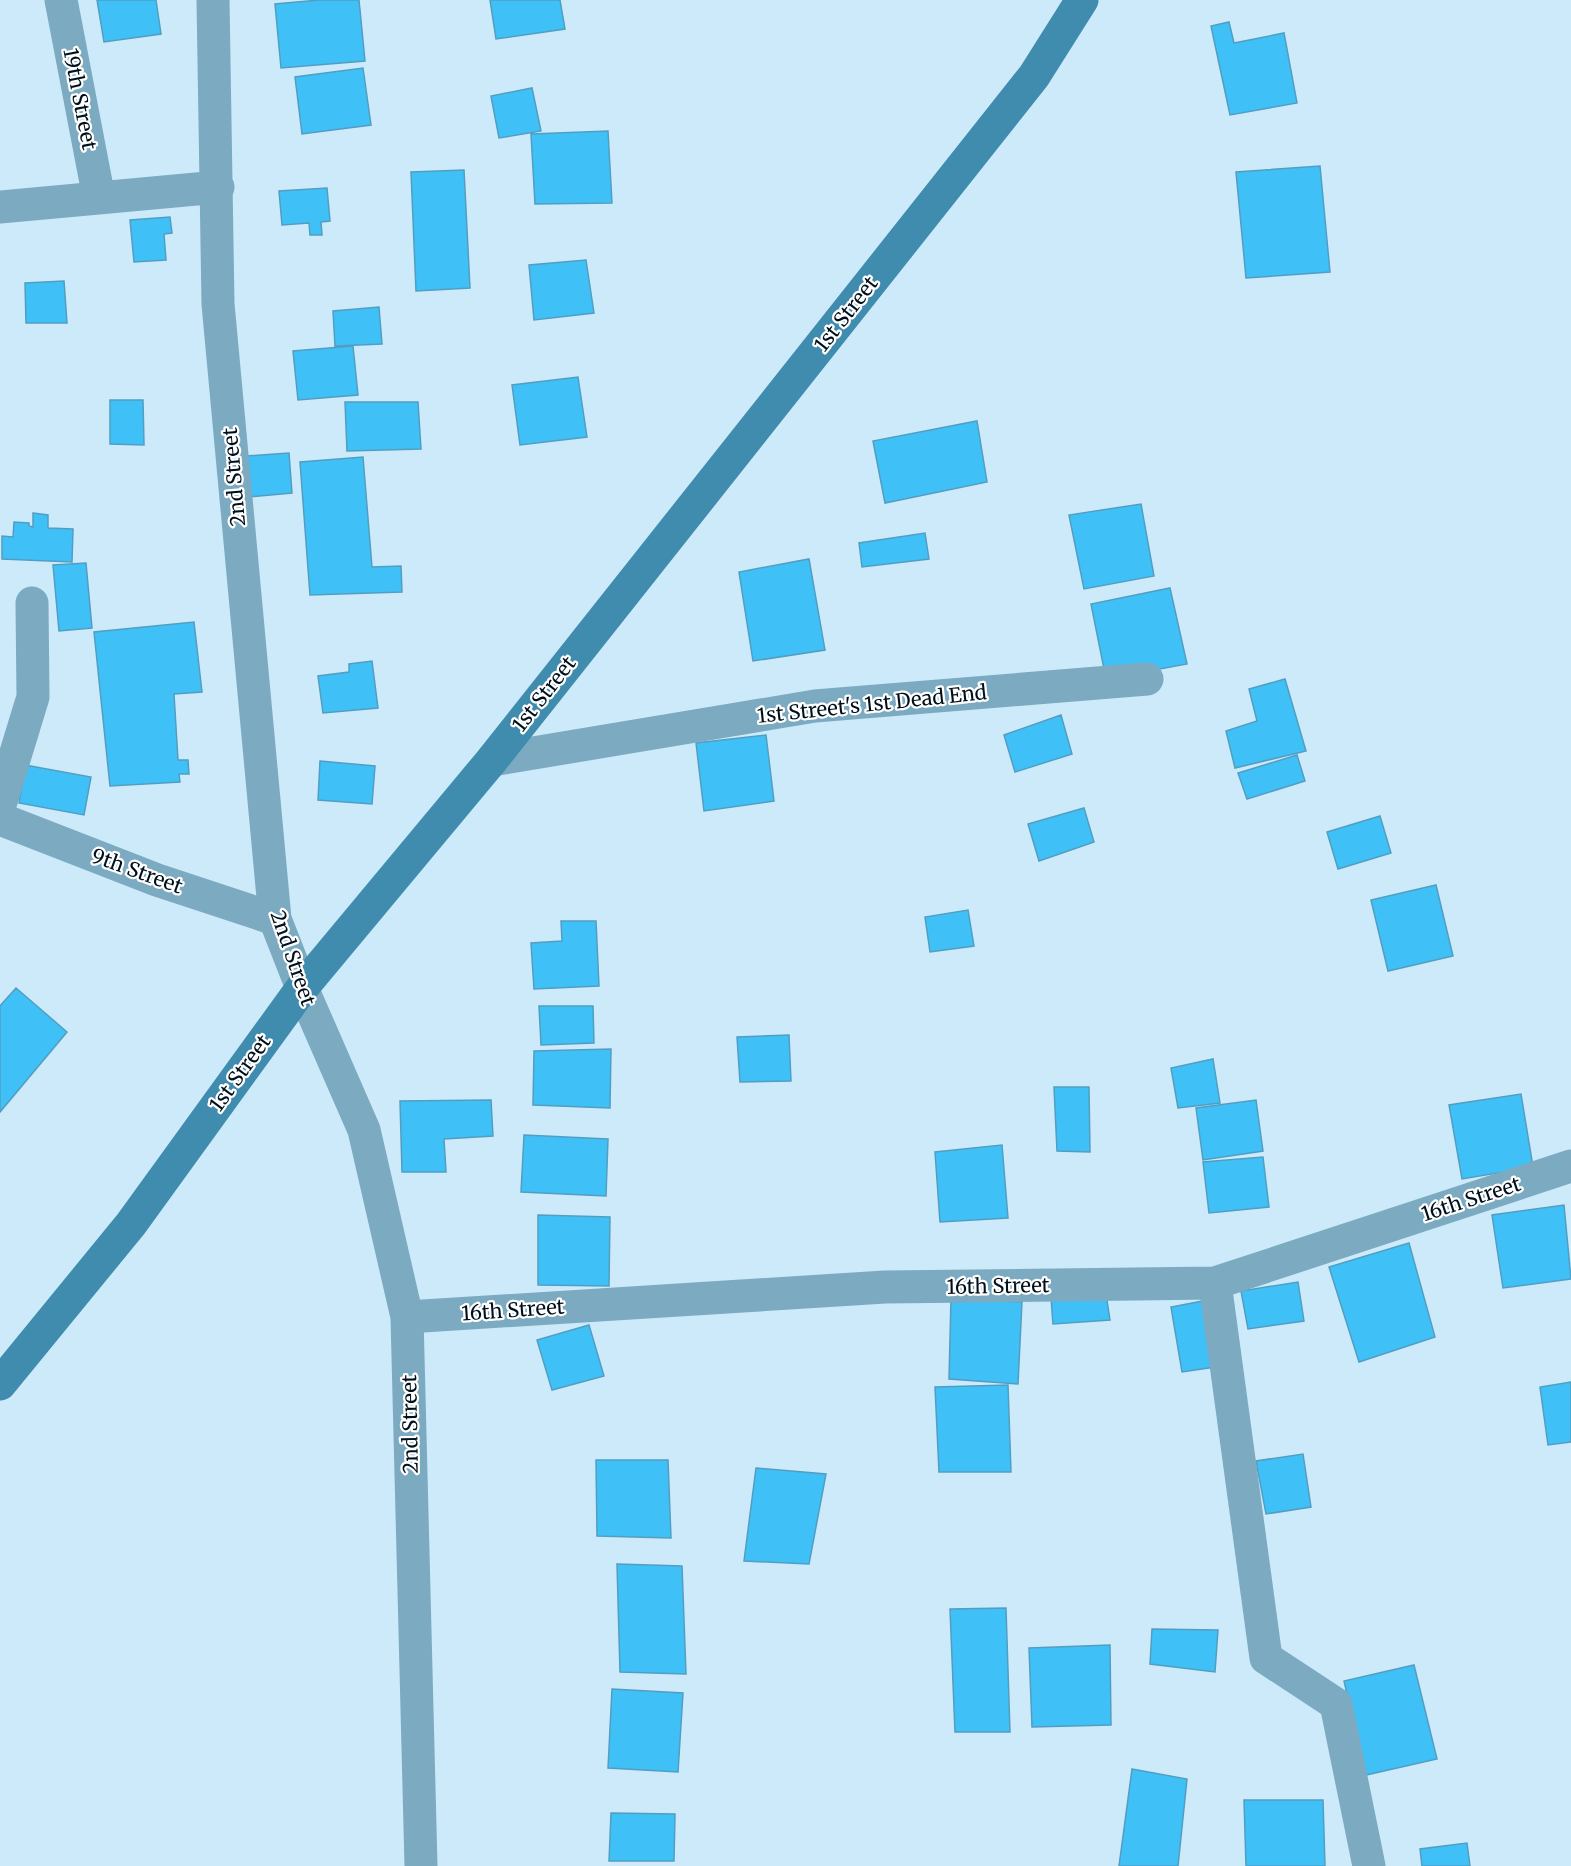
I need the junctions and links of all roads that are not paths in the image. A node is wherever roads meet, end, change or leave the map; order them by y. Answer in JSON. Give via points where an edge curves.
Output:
{"nodes":[{"id":1,"x":61,"y":0,"type":"edge"},
{"id":2,"x":213,"y":0,"type":"edge"},
{"id":3,"x":1082,"y":0,"type":"edge"},
{"id":4,"x":218,"y":187,"type":"junction"},
{"id":5,"x":99,"y":198,"type":"junction"},
{"id":6,"x":0,"y":207,"type":"edge"},
{"id":7,"x":32,"y":603,"type":"dead end"},
{"id":8,"x":1147,"y":679,"type":"dead end"},
{"id":9,"x":492,"y":760,"type":"junction"},
{"id":10,"x":0,"y":806,"type":"edge"},
{"id":11,"x":0,"y":819,"type":"edge"},
{"id":12,"x":275,"y":919,"type":"junction"},
{"id":13,"x":302,"y":988,"type":"junction"},
{"id":14,"x":1571,"y":1166,"type":"edge"},
{"id":15,"x":1215,"y":1283,"type":"junction"},
{"id":16,"x":407,"y":1317,"type":"junction"},
{"id":17,"x":0,"y":1384,"type":"edge"},
{"id":18,"x":421,"y":1866,"type":"edge"},
{"id":19,"x":1369,"y":1866,"type":"edge"}],
"edges":[{"from":1,"to":5,"type":"street","name":"19th Street"},
{"from":2,"to":4,"type":"street","name":"2nd Street"},
{"from":3,"to":9,"type":"main road","name":"1st Street","via":[[1035,76]]},
{"from":4,"to":5,"type":"street"},
{"from":4,"to":12,"type":"street","name":"2nd Street","via":[[218,304]]},
{"from":5,"to":6,"type":"street"},
{"from":7,"to":10,"type":"street","via":[[33,697]]},
{"from":8,"to":9,"type":"street","name":"1st Street's 1st Dead End","via":[[815,706]]},
{"from":9,"to":13,"type":"main road","name":"1st Street"},
{"from":11,"to":12,"type":"street","name":"9th Street","via":[[157,880]]},
{"from":12,"to":13,"type":"street","name":"2nd Street"},
{"from":13,"to":16,"type":"street","name":"2nd Street","via":[[364,1130]]},
{"from":13,"to":17,"type":"main road","name":"1st Street","via":[[131,1224]]},
{"from":14,"to":15,"type":"street","name":"16th Street"},
{"from":15,"to":16,"type":"street","name":"16th Street","via":[[885,1287]]},
{"from":15,"to":19,"type":"street","via":[[1266,1658],[1336,1704]]},
{"from":16,"to":18,"type":"street","name":"2nd Street"}]}
